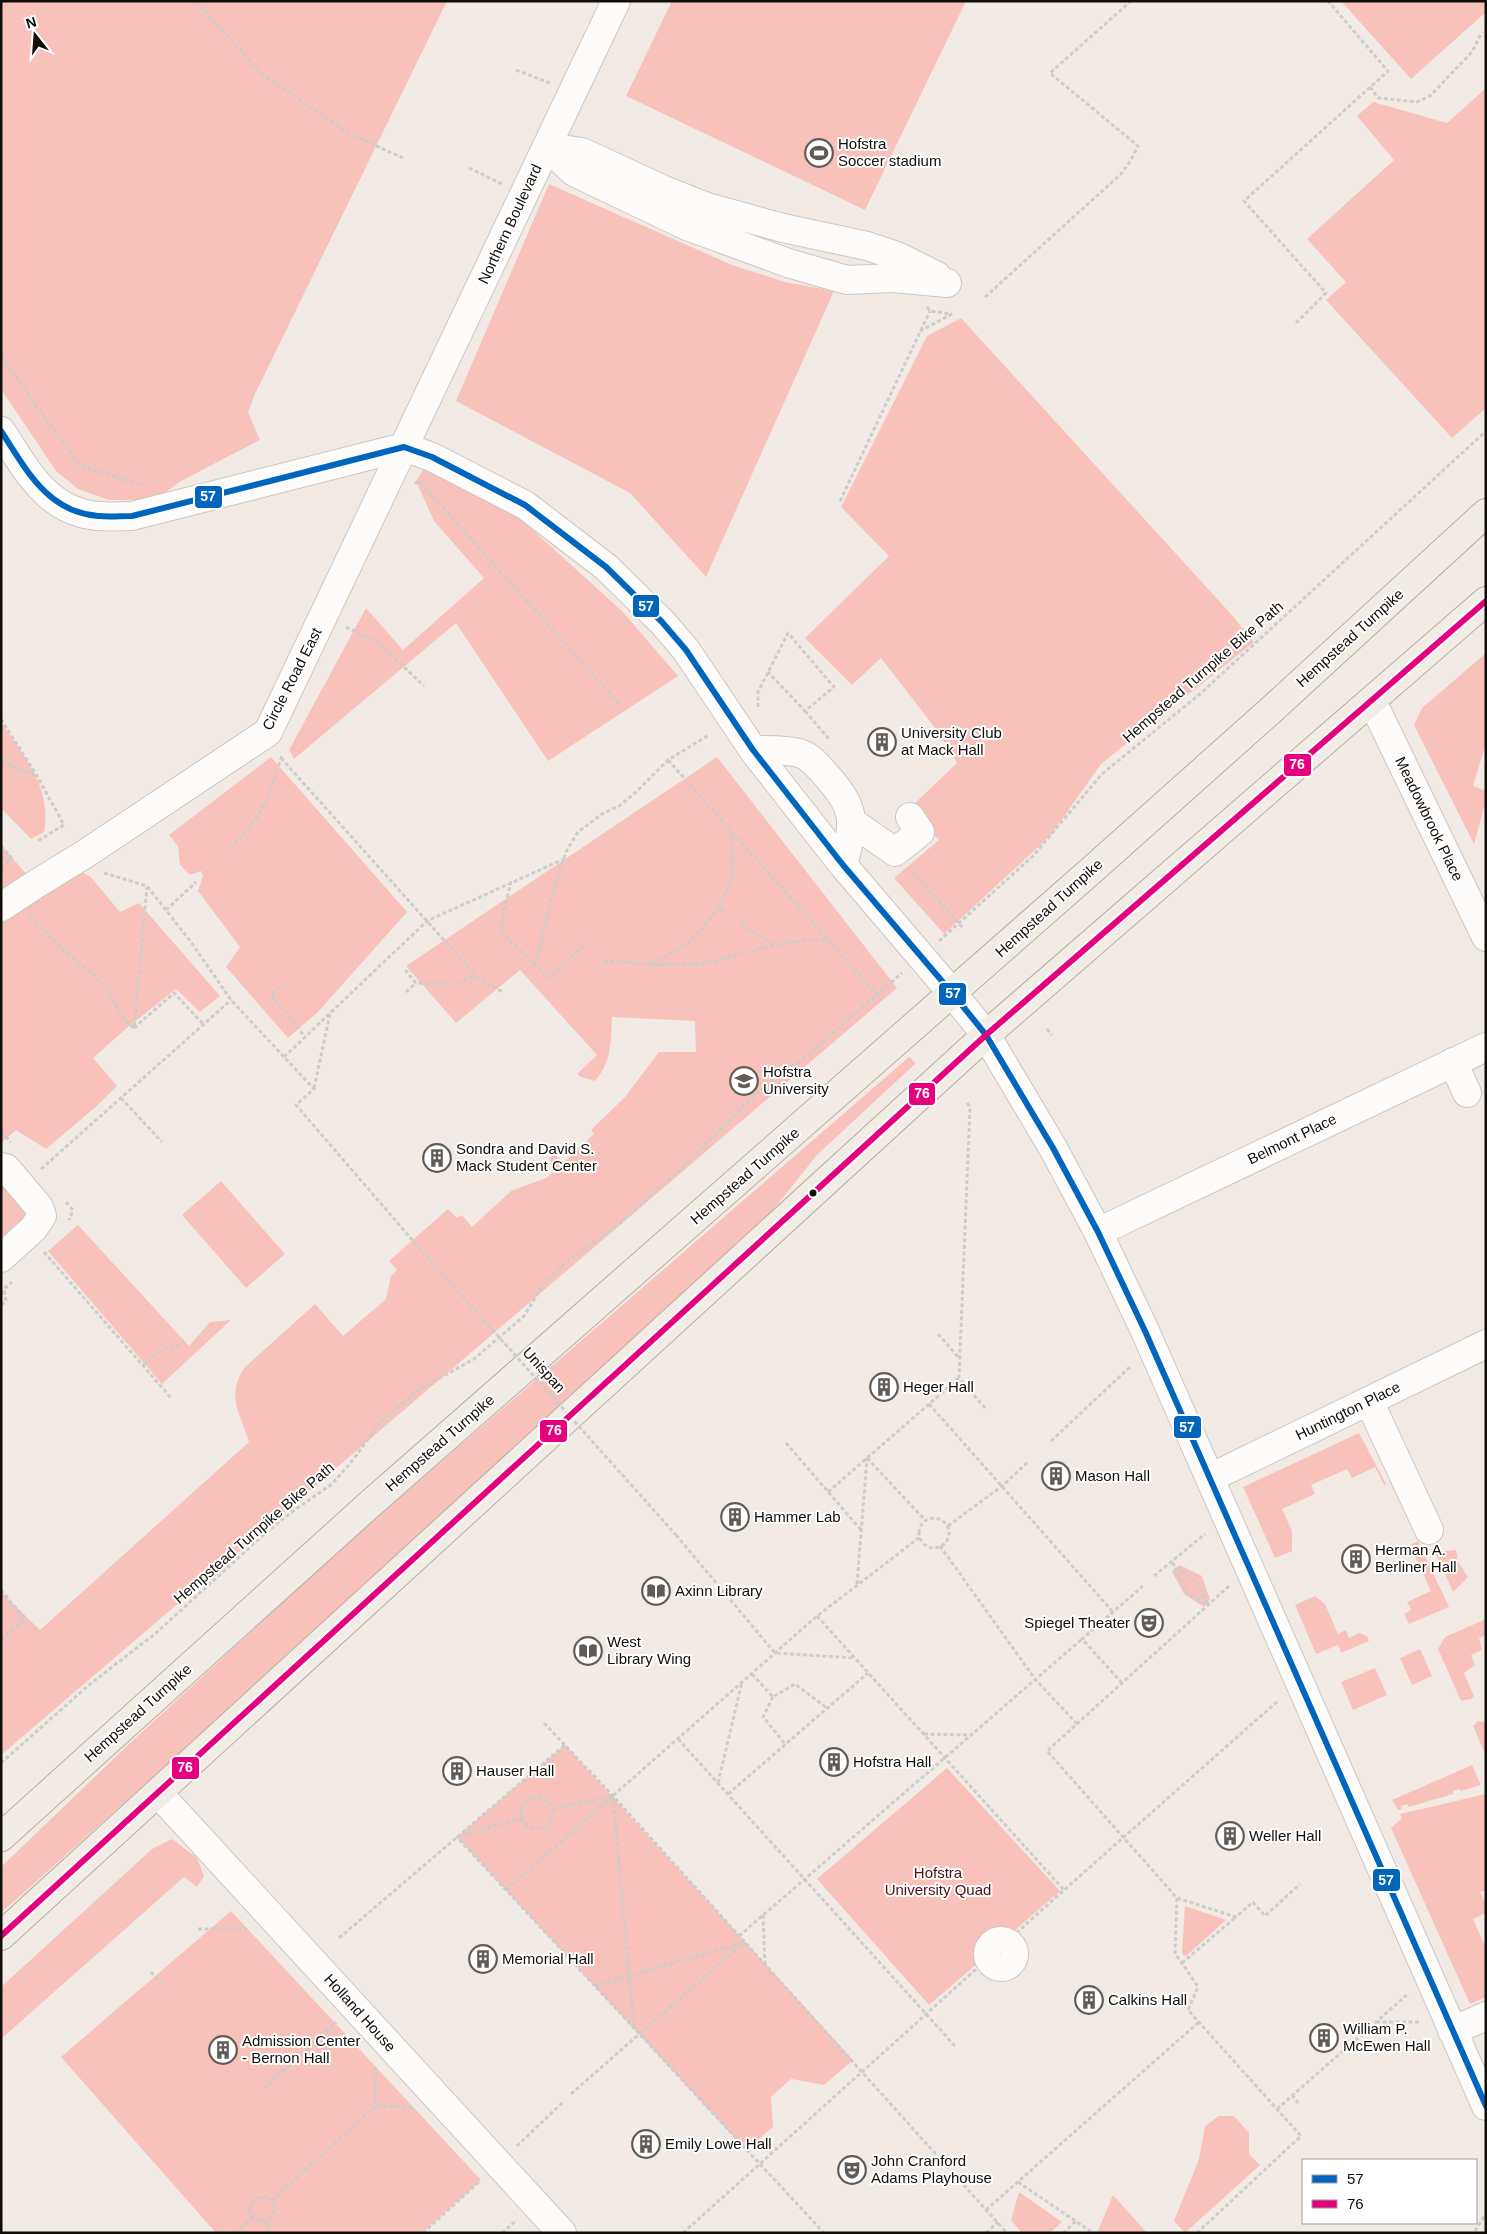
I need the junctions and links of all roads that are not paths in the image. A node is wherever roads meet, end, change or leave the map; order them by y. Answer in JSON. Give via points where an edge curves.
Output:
{"nodes":[{"id":1,"x":616,"y":1,"type":"edge"},
{"id":2,"x":547,"y":147,"type":"junction"},
{"id":3,"x":801,"y":232,"type":"junction"},
{"id":4,"x":867,"y":246,"type":"junction"},
{"id":5,"x":794,"y":265,"type":"junction"},
{"id":6,"x":852,"y":280,"type":"junction"},
{"id":7,"x":1,"y":430,"type":"edge"},
{"id":8,"x":404,"y":447,"type":"junction"},
{"id":9,"x":1486,"y":513,"type":"edge"},
{"id":10,"x":1486,"y":601,"type":"edge"},
{"id":11,"x":1372,"y":701,"type":"junction"},
{"id":12,"x":753,"y":750,"type":"junction"},
{"id":13,"x":910,"y":818,"type":"dead end"},
{"id":14,"x":852,"y":822,"type":"junction"},
{"id":15,"x":842,"y":865,"type":"junction"},
{"id":16,"x":1,"y":907,"type":"edge"},
{"id":17,"x":1486,"y":937,"type":"edge"},
{"id":18,"x":953,"y":994,"type":"junction"},
{"id":19,"x":986,"y":1035,"type":"junction"},
{"id":20,"x":1486,"y":1047,"type":"edge"},
{"id":21,"x":1453,"y":1062,"type":"junction"},
{"id":22,"x":1467,"y":1093,"type":"dead end"},
{"id":23,"x":1,"y":1167,"type":"edge"},
{"id":24,"x":1098,"y":1232,"type":"junction"},
{"id":25,"x":8,"y":1268,"type":"edge"},
{"id":26,"x":1486,"y":1344,"type":"edge"},
{"id":27,"x":1368,"y":1401,"type":"junction"},
{"id":28,"x":1210,"y":1478,"type":"junction"},
{"id":29,"x":1429,"y":1530,"type":"dead end"},
{"id":30,"x":158,"y":1793,"type":"junction"},
{"id":31,"x":1,"y":1837,"type":"edge"},
{"id":32,"x":1,"y":1936,"type":"edge"},
{"id":33,"x":1472,"y":2022,"type":"edge"},
{"id":34,"x":1486,"y":2106,"type":"edge"},
{"id":35,"x":562,"y":2233,"type":"edge"}],
"edges":[{"from":1,"to":2,"type":"street","name":"Northern Boulevard"},
{"from":2,"to":3,"type":"street","via":[[582,152],[707,207]]},
{"from":2,"to":5,"type":"street","via":[[574,172],[696,230]]},
{"from":2,"to":8,"type":"street","name":"Northern Boulevard"},
{"from":3,"to":4,"type":"street"},
{"from":3,"to":5,"type":"street"},
{"from":4,"to":6,"type":"street"},
{"from":4,"to":6,"type":"street","via":[[897,256],[947,283],[893,278]]},
{"from":5,"to":6,"type":"street"},
{"from":7,"to":8,"type":"street","via":[[52,500],[97,516],[132,516]]},
{"from":8,"to":12,"type":"street","via":[[432,457],[525,505],[606,567],[686,650]]},
{"from":8,"to":16,"type":"street","name":"Circle Road East","via":[[268,732]]},
{"from":9,"to":18,"type":"main road","name":"Hempstead Turnpike"},
{"from":10,"to":11,"type":"main road"},
{"from":11,"to":17,"type":"street","name":"Meadowbrook Place"},
{"from":11,"to":19,"type":"main road"},
{"from":12,"to":14,"type":"street","via":[[801,753],[813,761],[844,795]]},
{"from":12,"to":15,"type":"street"},
{"from":13,"to":14,"type":"street","via":[[920,832],[894,852]]},
{"from":14,"to":15,"type":"street"},
{"from":15,"to":18,"type":"street"},
{"from":18,"to":19,"type":"street"},
{"from":18,"to":31,"type":"main road","name":"Hempstead Turnpike","via":[[370,1504]]},
{"from":19,"to":24,"type":"street"},
{"from":19,"to":30,"type":"main road"},
{"from":20,"to":21,"type":"street","name":"Belmont Place"},
{"from":21,"to":22,"type":"street"},
{"from":21,"to":24,"type":"street","name":"Belmont Place"},
{"from":23,"to":25,"type":"street","via":[[6,1168],[39,1207],[42,1216]]},
{"from":24,"to":28,"type":"street"},
{"from":26,"to":27,"type":"street","name":"Huntington Place"},
{"from":27,"to":28,"type":"street","name":"Huntington Place"},
{"from":27,"to":29,"type":"street"},
{"from":28,"to":33,"type":"street"},
{"from":30,"to":32,"type":"main road"},
{"from":30,"to":35,"type":"street","name":"Holland House"},
{"from":33,"to":34,"type":"street"}]}
